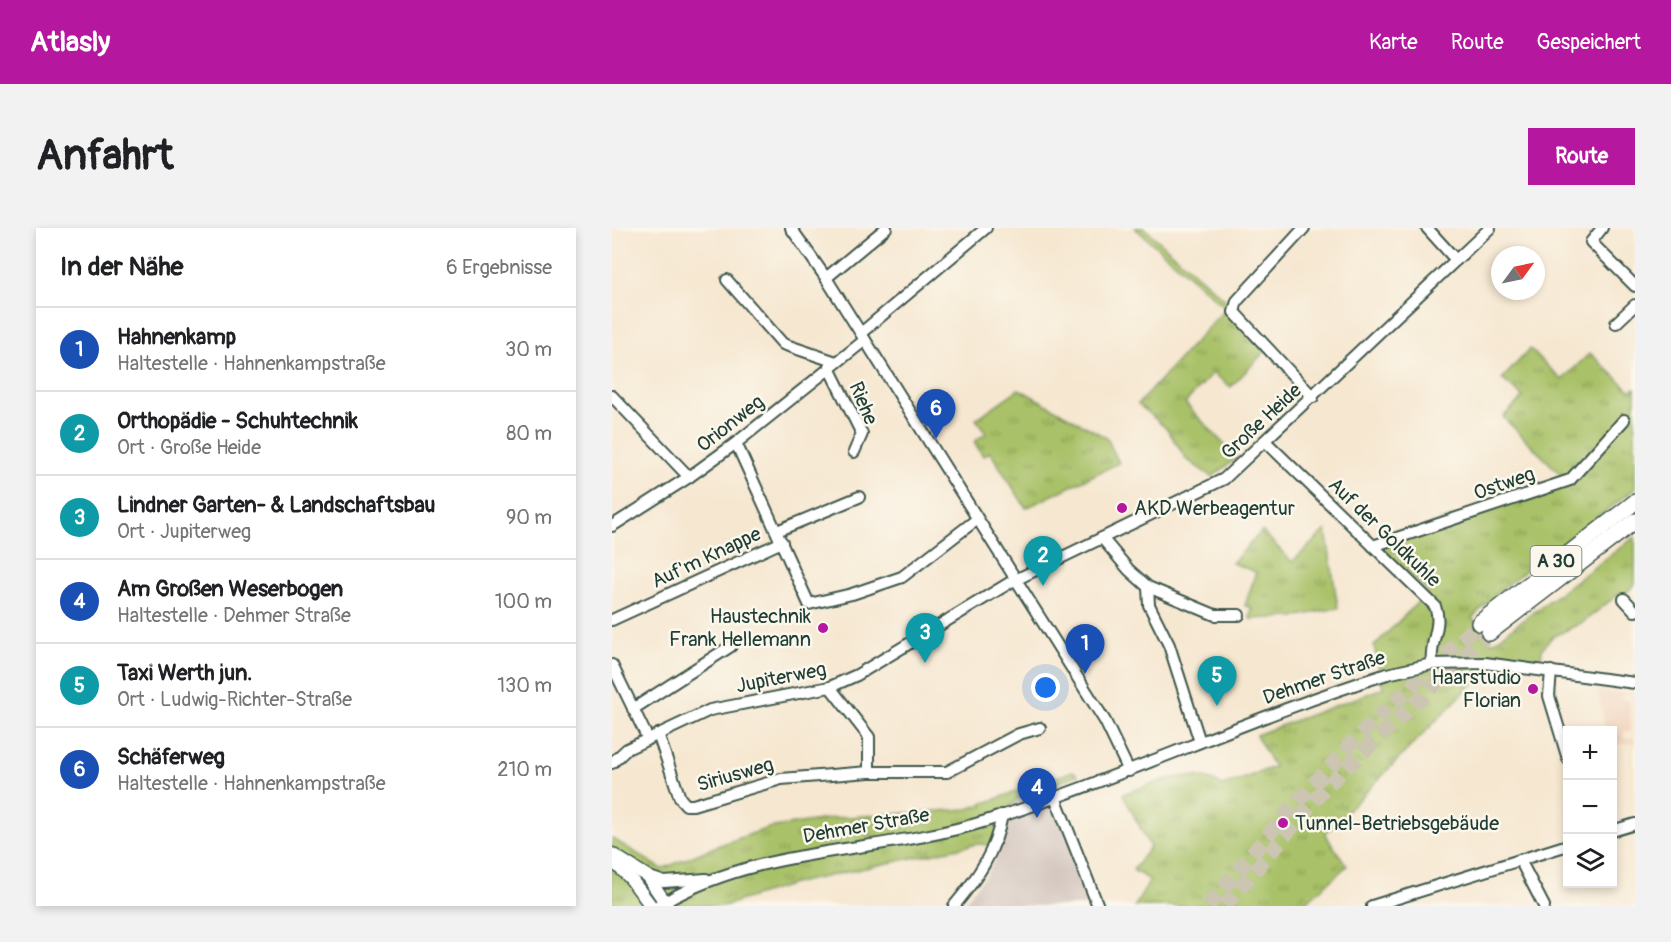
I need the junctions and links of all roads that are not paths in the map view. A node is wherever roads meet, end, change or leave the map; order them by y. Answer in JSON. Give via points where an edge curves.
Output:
{"nodes":[{"id":1,"x":792,"y":228,"type":"edge"},
{"id":2,"x":986,"y":228,"type":"edge"},
{"id":3,"x":1304,"y":228,"type":"edge"},
{"id":4,"x":1426,"y":228,"type":"edge"},
{"id":5,"x":1490,"y":228,"type":"edge"},
{"id":6,"x":1602,"y":228,"type":"edge"},
{"id":7,"x":881,"y":230,"type":"edge"},
{"id":8,"x":1456,"y":260,"type":"junction"},
{"id":9,"x":826,"y":278,"type":"junction"},
{"id":10,"x":727,"y":280,"type":"dead end"},
{"id":11,"x":1635,"y":286,"type":"edge"},
{"id":12,"x":1635,"y":305,"type":"edge"},
{"id":13,"x":1616,"y":323,"type":"dead end"},
{"id":14,"x":863,"y":337,"type":"junction"},
{"id":15,"x":832,"y":365,"type":"junction"},
{"id":16,"x":612,"y":396,"type":"edge"},
{"id":17,"x":1313,"y":397,"type":"junction"},
{"id":18,"x":1624,"y":420,"type":"dead end"},
{"id":19,"x":1266,"y":442,"type":"junction"},
{"id":20,"x":736,"y":443,"type":"junction"},
{"id":21,"x":854,"y":452,"type":"dead end"},
{"id":22,"x":689,"y":477,"type":"junction"},
{"id":23,"x":859,"y":496,"type":"dead end"},
{"id":24,"x":1635,"y":502,"type":"edge"},
{"id":25,"x":976,"y":520,"type":"junction"},
{"id":26,"x":1635,"y":521,"type":"edge"},
{"id":27,"x":612,"y":526,"type":"edge"},
{"id":28,"x":777,"y":531,"type":"junction"},
{"id":29,"x":1102,"y":538,"type":"junction"},
{"id":30,"x":782,"y":542,"type":"junction"},
{"id":31,"x":1373,"y":546,"type":"junction"},
{"id":32,"x":1015,"y":580,"type":"junction"},
{"id":33,"x":1148,"y":587,"type":"junction"},
{"id":34,"x":1624,"y":599,"type":"dead end"},
{"id":35,"x":1635,"y":610,"type":"edge"},
{"id":36,"x":1239,"y":615,"type":"dead end"},
{"id":37,"x":612,"y":620,"type":"edge"},
{"id":38,"x":731,"y":646,"type":"dead end"},
{"id":39,"x":1432,"y":664,"type":"junction"},
{"id":40,"x":612,"y":665,"type":"edge"},
{"id":41,"x":1551,"y":672,"type":"junction"},
{"id":42,"x":1635,"y":683,"type":"edge"},
{"id":43,"x":830,"y":687,"type":"junction"},
{"id":44,"x":633,"y":709,"type":"junction"},
{"id":45,"x":1040,"y":728,"type":"dead end"},
{"id":46,"x":653,"y":737,"type":"junction"},
{"id":47,"x":1200,"y":742,"type":"junction"},
{"id":48,"x":1563,"y":742,"type":"edge"},
{"id":49,"x":612,"y":763,"type":"edge"},
{"id":50,"x":1129,"y":771,"type":"junction"},
{"id":51,"x":869,"y":772,"type":"junction"},
{"id":52,"x":1055,"y":797,"type":"junction"},
{"id":53,"x":1002,"y":816,"type":"junction"},
{"id":54,"x":1635,"y":824,"type":"edge"},
{"id":55,"x":1617,"y":829,"type":"edge"},
{"id":56,"x":1563,"y":847,"type":"edge"},
{"id":57,"x":612,"y":854,"type":"edge"},
{"id":58,"x":612,"y":860,"type":"edge"},
{"id":59,"x":1520,"y":860,"type":"junction"},
{"id":60,"x":647,"y":876,"type":"junction"},
{"id":61,"x":716,"y":878,"type":"junction"},
{"id":62,"x":664,"y":905,"type":"edge"},
{"id":63,"x":651,"y":906,"type":"edge"},
{"id":64,"x":954,"y":906,"type":"edge"},
{"id":65,"x":1098,"y":906,"type":"edge"},
{"id":66,"x":1372,"y":906,"type":"edge"},
{"id":67,"x":1544,"y":906,"type":"edge"}],
"edges":[{"from":1,"to":9,"type":"street"},
{"from":2,"to":14,"type":"street","name":"Orionweg"},
{"from":3,"to":17,"type":"street","via":[[1237,301],[1234,312]]},
{"from":4,"to":8,"type":"street"},
{"from":5,"to":8,"type":"street","name":"Große Heide"},
{"from":6,"to":11,"type":"street","via":[[1591,242]]},
{"from":7,"to":9,"type":"street"},
{"from":8,"to":17,"type":"street","name":"Große Heide"},
{"from":9,"to":14,"type":"street"},
{"from":10,"to":15,"type":"street","via":[[783,344]]},
{"from":12,"to":13,"type":"street"},
{"from":14,"to":15,"type":"street","name":"Orionweg"},
{"from":14,"to":25,"type":"street"},
{"from":15,"to":20,"type":"street","name":"Orionweg"},
{"from":15,"to":21,"type":"street","name":"Riehe","via":[[862,434]]},
{"from":16,"to":22,"type":"street"},
{"from":17,"to":19,"type":"street","name":"Große Heide"},
{"from":18,"to":31,"type":"street","name":"Ostweg","via":[[1570,480]]},
{"from":19,"to":29,"type":"street","name":"Große Heide","via":[[1224,479]]},
{"from":19,"to":31,"type":"street","name":"Auf der Goldkuhle"},
{"from":20,"to":22,"type":"street","name":"Orionweg"},
{"from":20,"to":28,"type":"street","name":"Auf'm Knappe"},
{"from":22,"to":27,"type":"street","name":"Orionweg"},
{"from":23,"to":28,"type":"street","name":"Auf'm Knappe"},
{"from":24,"to":26,"type":"highway","number":"A 30","via":[[1484,628]]},
{"from":25,"to":30,"type":"street","name":"Auf'm Knappe","via":[[902,577],[809,604]]},
{"from":25,"to":32,"type":"street"},
{"from":28,"to":30,"type":"street","name":"Auf'm Knappe"},
{"from":29,"to":32,"type":"street","name":"Große Heide"},
{"from":29,"to":33,"type":"street"},
{"from":30,"to":37,"type":"street","name":"Auf'm Knappe"},
{"from":31,"to":39,"type":"street","name":"Auf der Goldkuhle","via":[[1435,606],[1439,616],[1430,647]]},
{"from":32,"to":43,"type":"street","name":"Jupiterweg","via":[[911,645]]},
{"from":32,"to":50,"type":"street","via":[[1105,721]]},
{"from":33,"to":36,"type":"street","via":[[1215,615]]},
{"from":33,"to":47,"type":"street","via":[[1149,605],[1169,645]]},
{"from":34,"to":35,"type":"street"},
{"from":38,"to":44,"type":"street"},
{"from":39,"to":41,"type":"street","name":"Dehmer Straße","via":[[1485,663]]},
{"from":39,"to":47,"type":"street","name":"Dehmer Straße","via":[[1361,682]]},
{"from":40,"to":44,"type":"street"},
{"from":41,"to":42,"type":"street","name":"Dehmer Straße"},
{"from":41,"to":48,"type":"street","via":[[1549,696]]},
{"from":43,"to":46,"type":"street","name":"Jupiterweg","via":[[710,710]]},
{"from":43,"to":51,"type":"street","via":[[869,737]]},
{"from":44,"to":46,"type":"street"},
{"from":45,"to":51,"type":"street","name":"Siriusweg","via":[[1019,734],[947,771]]},
{"from":46,"to":49,"type":"street","name":"Jupiterweg","via":[[627,749]]},
{"from":46,"to":51,"type":"street","name":"Siriusweg","via":[[686,805],[781,779]]},
{"from":47,"to":50,"type":"street","name":"Dehmer Straße"},
{"from":50,"to":52,"type":"street","name":"Dehmer Straße"},
{"from":52,"to":53,"type":"street","name":"Dehmer Straße"},
{"from":52,"to":65,"type":"street"},
{"from":53,"to":61,"type":"street","name":"Dehmer Straße","via":[[948,830],[787,859]]},
{"from":53,"to":64,"type":"street","via":[[989,858]]},
{"from":54,"to":55,"type":"street"},
{"from":56,"to":59,"type":"street"},
{"from":57,"to":60,"type":"main road"},
{"from":58,"to":63,"type":"main road"},
{"from":59,"to":66,"type":"street"},
{"from":59,"to":67,"type":"street"},
{"from":60,"to":61,"type":"street","via":[[664,882]]},
{"from":60,"to":62,"type":"main road"},
{"from":61,"to":62,"type":"street","name":"Dehmer Straße"}]}
